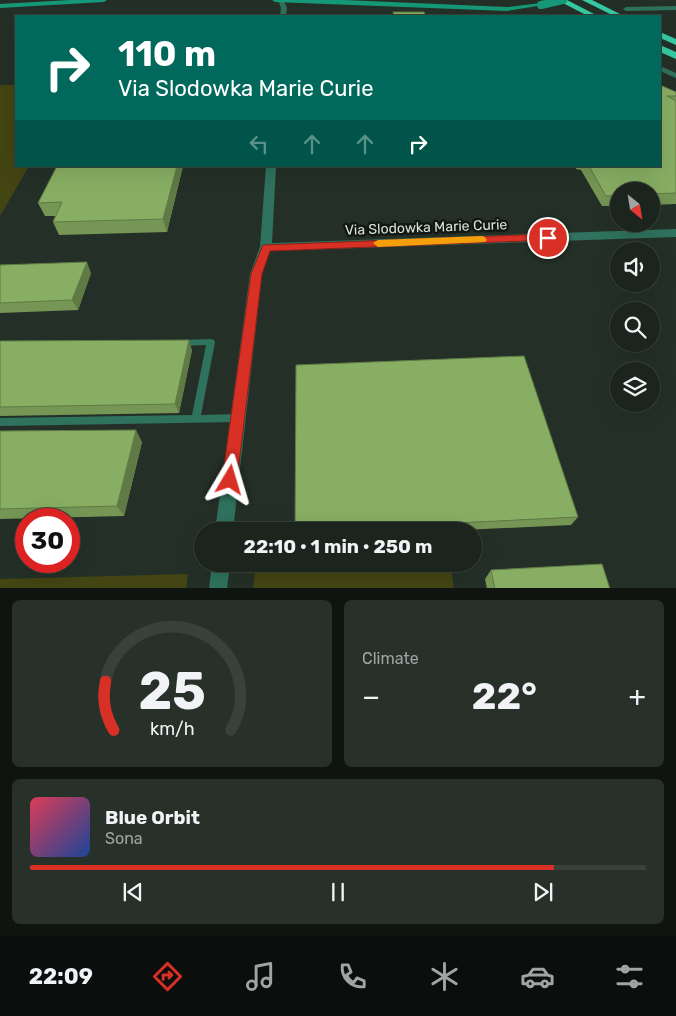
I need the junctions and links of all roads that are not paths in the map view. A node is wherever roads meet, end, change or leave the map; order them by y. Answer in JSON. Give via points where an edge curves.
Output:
{"nodes":[{"id":1,"x":104,"y":0,"type":"edge"},
{"id":2,"x":296,"y":0,"type":"edge"},
{"id":3,"x":316,"y":0,"type":"edge"},
{"id":4,"x":562,"y":0,"type":"edge"},
{"id":5,"x":586,"y":0,"type":"edge"},
{"id":6,"x":280,"y":3,"type":"edge"},
{"id":7,"x":0,"y":6,"type":"edge"},
{"id":8,"x":676,"y":8,"type":"edge"},
{"id":9,"x":626,"y":9,"type":"dead end"},
{"id":10,"x":592,"y":15,"type":"edge"},
{"id":11,"x":618,"y":15,"type":"edge"},
{"id":12,"x":661,"y":35,"type":"edge"},
{"id":13,"x":676,"y":42,"type":"edge"},
{"id":14,"x":661,"y":48,"type":"edge"},
{"id":15,"x":676,"y":56,"type":"edge"},
{"id":16,"x":661,"y":68,"type":"edge"},
{"id":17,"x":676,"y":76,"type":"edge"},
{"id":18,"x":271,"y":167,"type":"edge"},
{"id":19,"x":676,"y":233,"type":"edge"},
{"id":20,"x":266,"y":247,"type":"junction"},
{"id":21,"x":172,"y":343,"type":"edge"},
{"id":22,"x":196,"y":418,"type":"junction"},
{"id":23,"x":238,"y":418,"type":"junction"},
{"id":24,"x":0,"y":422,"type":"edge"},
{"id":25,"x":225,"y":522,"type":"edge"},
{"id":26,"x":220,"y":572,"type":"edge"},
{"id":27,"x":218,"y":588,"type":"edge"}],
"edges":[{"from":1,"to":7,"type":"street"},
{"from":2,"to":3,"type":"street"},
{"from":2,"to":6,"type":"street"},
{"from":3,"to":4,"type":"street","bridge":true,"via":[[507,9]]},
{"from":4,"to":10,"type":"highway"},
{"from":5,"to":11,"type":"highway"},
{"from":8,"to":9,"type":"street"},
{"from":12,"to":13,"type":"highway"},
{"from":14,"to":15,"type":"highway"},
{"from":16,"to":17,"type":"street"},
{"from":18,"to":20,"type":"street"},
{"from":19,"to":20,"type":"street","name":"Via Slodowka Marie Curie"},
{"from":20,"to":23,"type":"street","via":[[256,274]]},
{"from":21,"to":22,"type":"lane","via":[[211,342]]},
{"from":22,"to":23,"type":"lane"},
{"from":22,"to":24,"type":"lane"},
{"from":23,"to":25,"type":"street"},
{"from":26,"to":27,"type":"street"}]}
